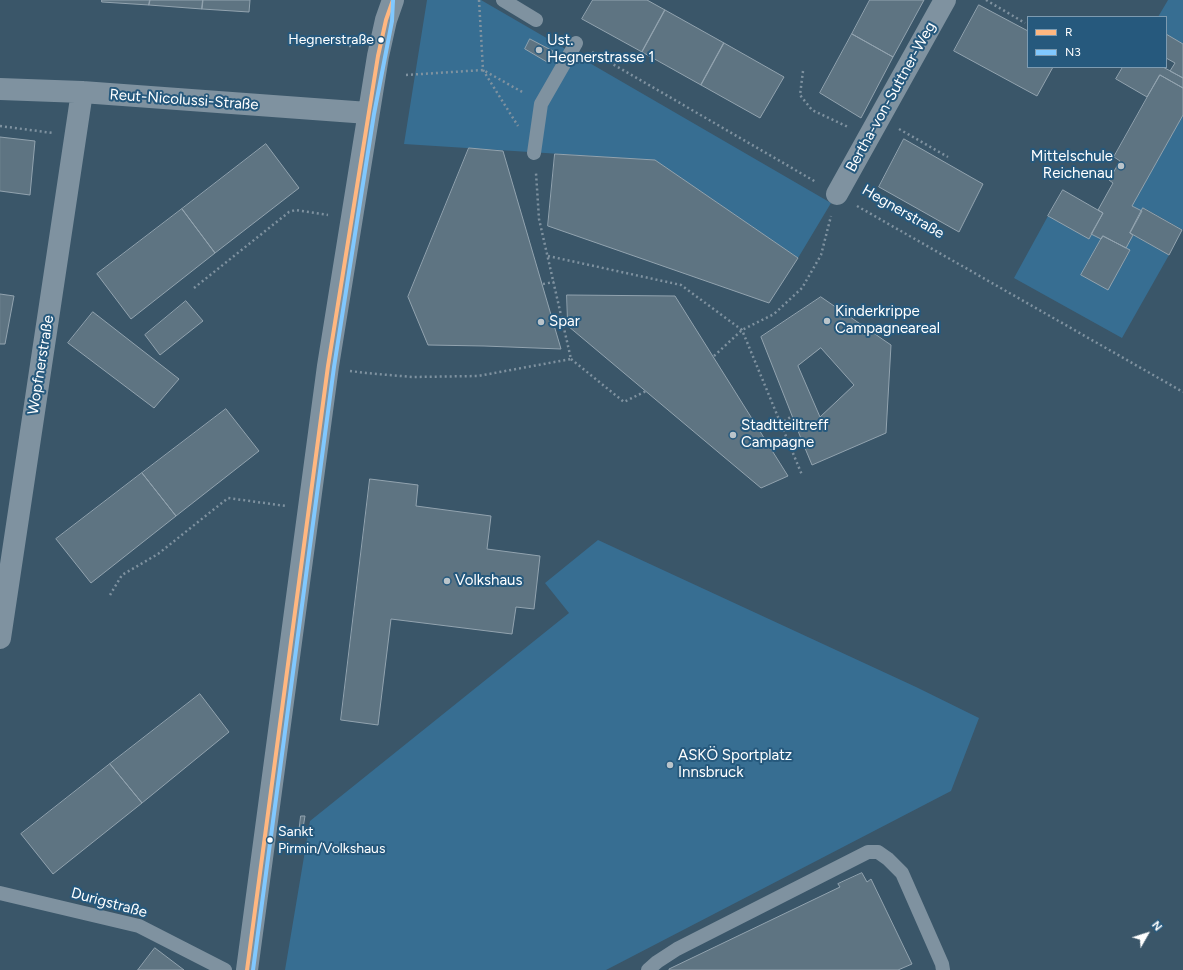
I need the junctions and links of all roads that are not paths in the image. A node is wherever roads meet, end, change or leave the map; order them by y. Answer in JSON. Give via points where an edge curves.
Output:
{"nodes":[{"id":1,"x":503,"y":0,"type":"edge"},
{"id":2,"x":945,"y":0,"type":"edge"},
{"id":3,"x":389,"y":7,"type":"edge"},
{"id":4,"x":536,"y":20,"type":"dead end"},
{"id":5,"x":576,"y":43,"type":"road end"},
{"id":6,"x":0,"y":89,"type":"edge"},
{"id":7,"x":82,"y":92,"type":"junction"},
{"id":8,"x":368,"y":113,"type":"junction"},
{"id":9,"x":534,"y":152,"type":"road end"},
{"id":10,"x":837,"y":194,"type":"road end"},
{"id":11,"x":0,"y":638,"type":"edge"},
{"id":12,"x":0,"y":893,"type":"edge"},
{"id":13,"x":225,"y":970,"type":"edge"},
{"id":14,"x":247,"y":970,"type":"edge"},
{"id":15,"x":648,"y":970,"type":"edge"},
{"id":16,"x":943,"y":970,"type":"edge"}],
"edges":[{"from":1,"to":4,"type":"lane"},
{"from":2,"to":10,"type":"street","name":"Bertha-von-Suttner-Weg"},
{"from":3,"to":8,"type":"street"},
{"from":5,"to":9,"type":"lane","via":[[541,104]]},
{"from":6,"to":7,"type":"street","name":"Reut-Nicolussi-Straße"},
{"from":7,"to":8,"type":"street","name":"Reut-Nicolussi-Straße"},
{"from":7,"to":11,"type":"street","name":"Wopfnerstraße"},
{"from":8,"to":14,"type":"street","via":[[328,366]]},
{"from":12,"to":13,"type":"lane","name":"Durigstraße","via":[[139,926]]},
{"from":15,"to":16,"type":"lane","via":[[677,949],[868,852],[878,852],[902,873]]}]}
